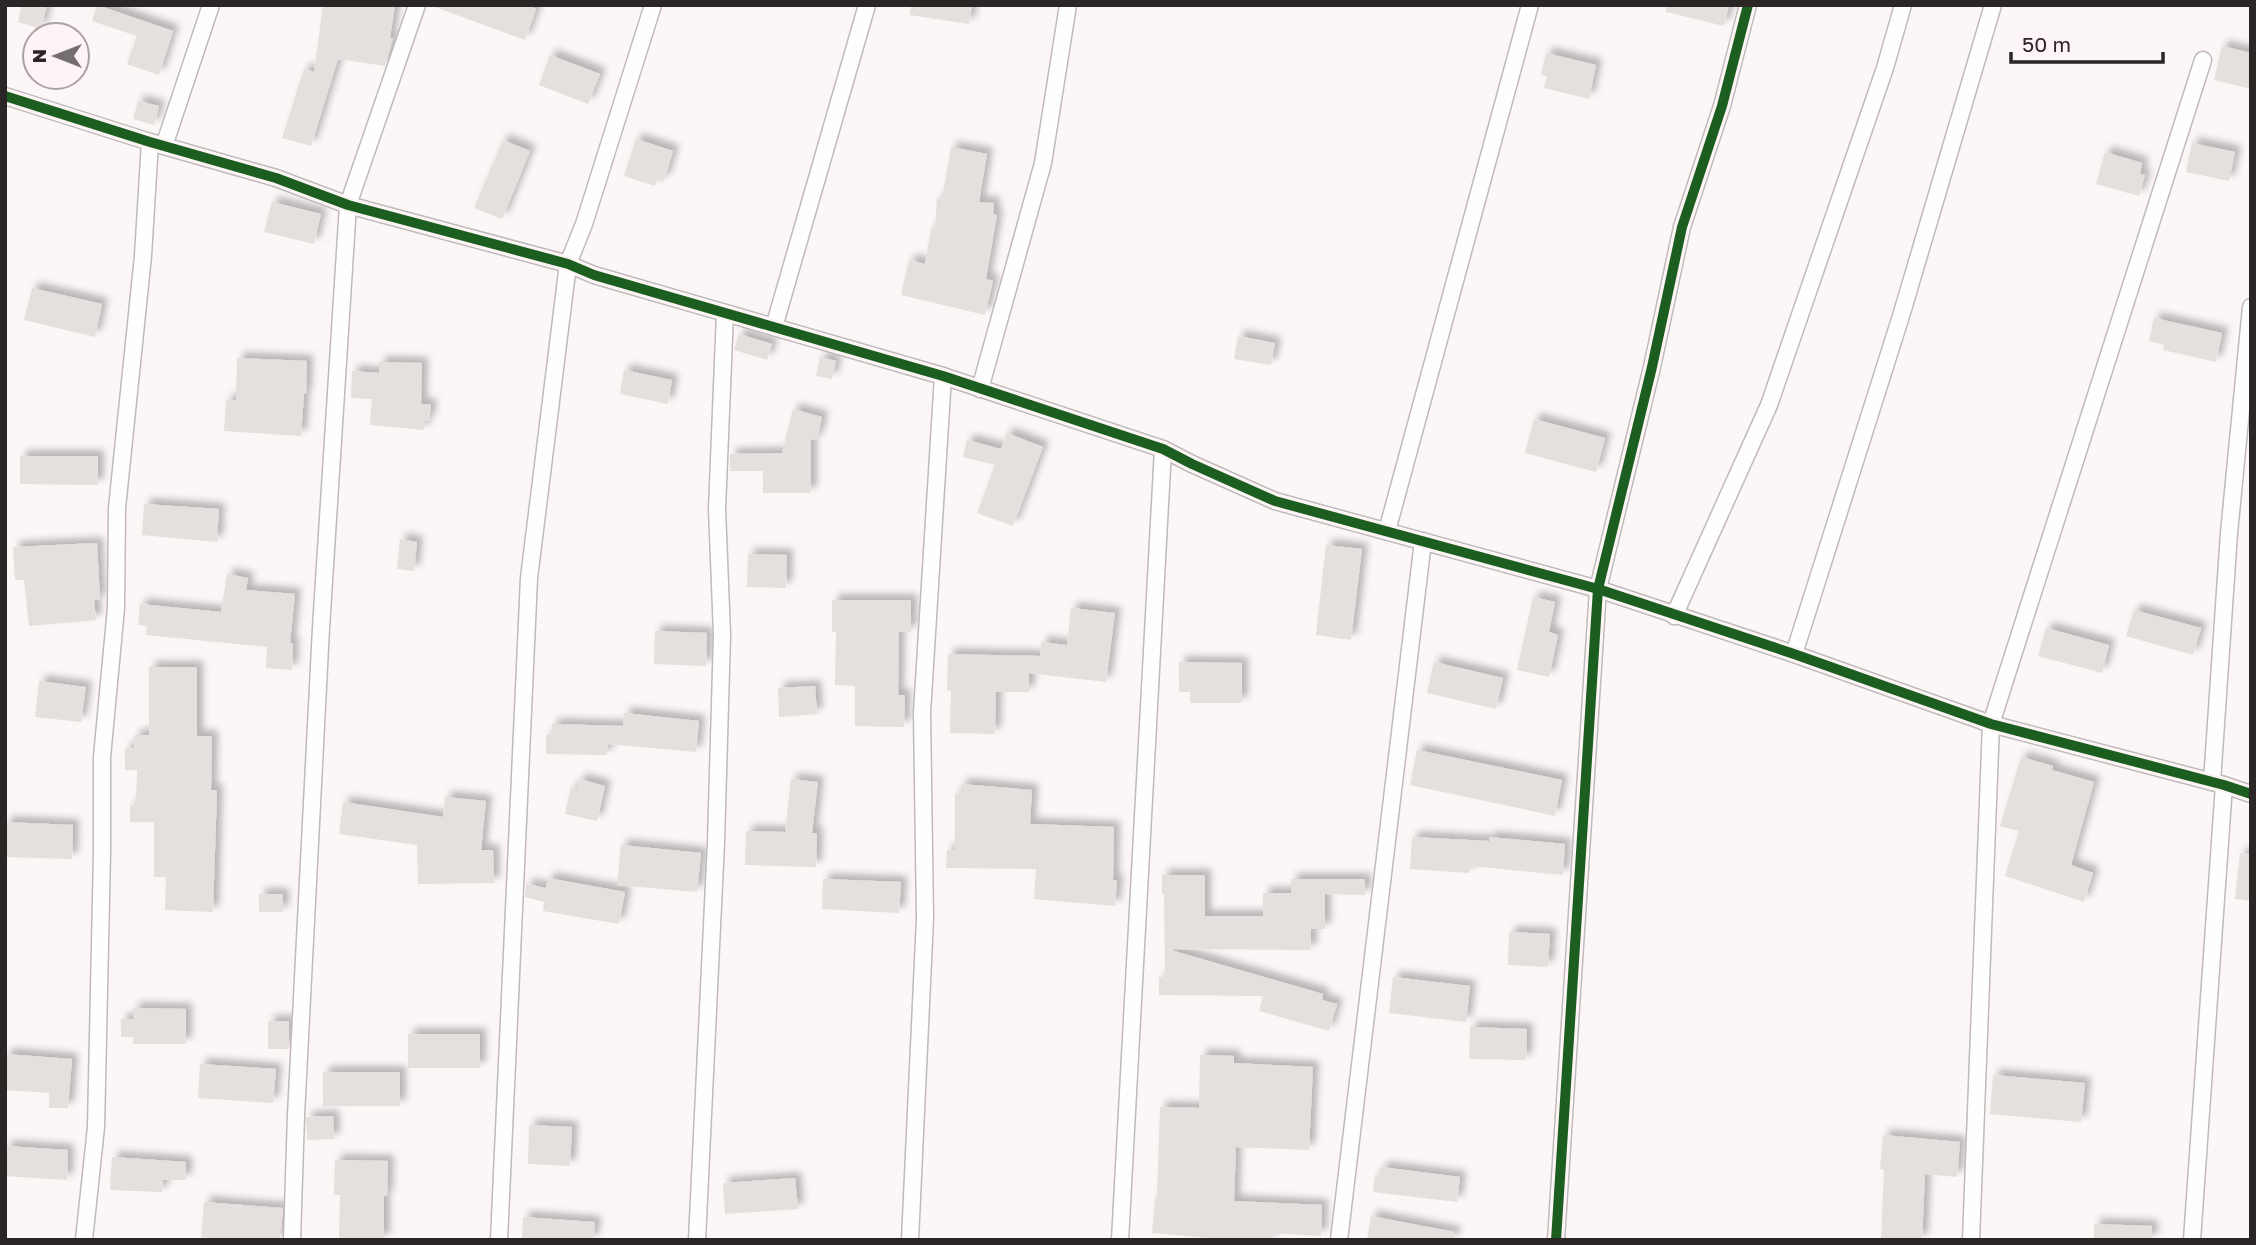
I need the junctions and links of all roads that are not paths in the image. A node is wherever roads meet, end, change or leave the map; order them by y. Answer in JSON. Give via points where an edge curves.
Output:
{"nodes":[{"id":1,"x":211,"y":5,"type":"edge"},
{"id":2,"x":417,"y":5,"type":"edge"},
{"id":3,"x":653,"y":5,"type":"edge"},
{"id":4,"x":867,"y":5,"type":"edge"},
{"id":5,"x":1068,"y":5,"type":"edge"},
{"id":6,"x":1530,"y":5,"type":"edge"},
{"id":7,"x":1748,"y":5,"type":"edge"},
{"id":8,"x":1903,"y":5,"type":"edge"},
{"id":9,"x":1993,"y":5,"type":"edge"},
{"id":10,"x":2203,"y":60,"type":"dead end"},
{"id":11,"x":5,"y":96,"type":"edge"},
{"id":12,"x":157,"y":144,"type":"junction"},
{"id":13,"x":348,"y":205,"type":"junction"},
{"id":14,"x":568,"y":264,"type":"junction"},
{"id":15,"x":2251,"y":307,"type":"edge"},
{"id":16,"x":725,"y":313,"type":"junction"},
{"id":17,"x":774,"y":327,"type":"junction"},
{"id":18,"x":943,"y":376,"type":"junction"},
{"id":19,"x":980,"y":388,"type":"junction"},
{"id":20,"x":1163,"y":449,"type":"junction"},
{"id":21,"x":1387,"y":531,"type":"junction"},
{"id":22,"x":1423,"y":541,"type":"junction"},
{"id":23,"x":1598,"y":589,"type":"junction"},
{"id":24,"x":1674,"y":616,"type":"junction"},
{"id":25,"x":1794,"y":654,"type":"junction"},
{"id":26,"x":1991,"y":724,"type":"junction"},
{"id":27,"x":2218,"y":783,"type":"junction"},
{"id":28,"x":2251,"y":794,"type":"edge"},
{"id":29,"x":84,"y":1240,"type":"edge"},
{"id":30,"x":292,"y":1240,"type":"edge"},
{"id":31,"x":499,"y":1240,"type":"edge"},
{"id":32,"x":697,"y":1240,"type":"edge"},
{"id":33,"x":910,"y":1240,"type":"edge"},
{"id":34,"x":1120,"y":1240,"type":"edge"},
{"id":35,"x":1339,"y":1240,"type":"edge"},
{"id":36,"x":1556,"y":1240,"type":"edge"},
{"id":37,"x":1971,"y":1240,"type":"edge"},
{"id":38,"x":2192,"y":1240,"type":"edge"}],
"edges":[{"from":1,"to":12,"type":"street"},
{"from":2,"to":13,"type":"street"},
{"from":3,"to":14,"type":"street"},
{"from":4,"to":17,"type":"street"},
{"from":5,"to":19,"type":"street","via":[[1043,163]]},
{"from":6,"to":21,"type":"street"},
{"from":7,"to":23,"type":"street","via":[[1722,106],[1682,227]]},
{"from":8,"to":24,"type":"street","via":[[1769,405]]},
{"from":9,"to":25,"type":"street"},
{"from":10,"to":26,"type":"street"},
{"from":11,"to":12,"type":"street"},
{"from":12,"to":13,"type":"street","via":[[276,177]]},
{"from":12,"to":29,"type":"street","via":[[117,508],[116,608],[102,757],[96,1127]]},
{"from":13,"to":14,"type":"street"},
{"from":13,"to":30,"type":"street","via":[[321,628]]},
{"from":14,"to":16,"type":"street"},
{"from":14,"to":31,"type":"street","via":[[529,578]]},
{"from":15,"to":27,"type":"street","via":[[2229,533]]},
{"from":16,"to":17,"type":"street"},
{"from":16,"to":32,"type":"street","via":[[717,509],[722,635],[716,842]]},
{"from":17,"to":18,"type":"street"},
{"from":18,"to":19,"type":"street"},
{"from":18,"to":33,"type":"street","via":[[922,713],[925,918]]},
{"from":19,"to":20,"type":"street"},
{"from":20,"to":21,"type":"street","via":[[1275,500]]},
{"from":20,"to":34,"type":"street"},
{"from":21,"to":22,"type":"street"},
{"from":22,"to":23,"type":"street"},
{"from":22,"to":35,"type":"street"},
{"from":23,"to":24,"type":"street"},
{"from":23,"to":36,"type":"street"},
{"from":24,"to":25,"type":"street"},
{"from":25,"to":26,"type":"street"},
{"from":26,"to":27,"type":"street"},
{"from":26,"to":37,"type":"street"},
{"from":27,"to":28,"type":"street"},
{"from":27,"to":38,"type":"street"}]}
